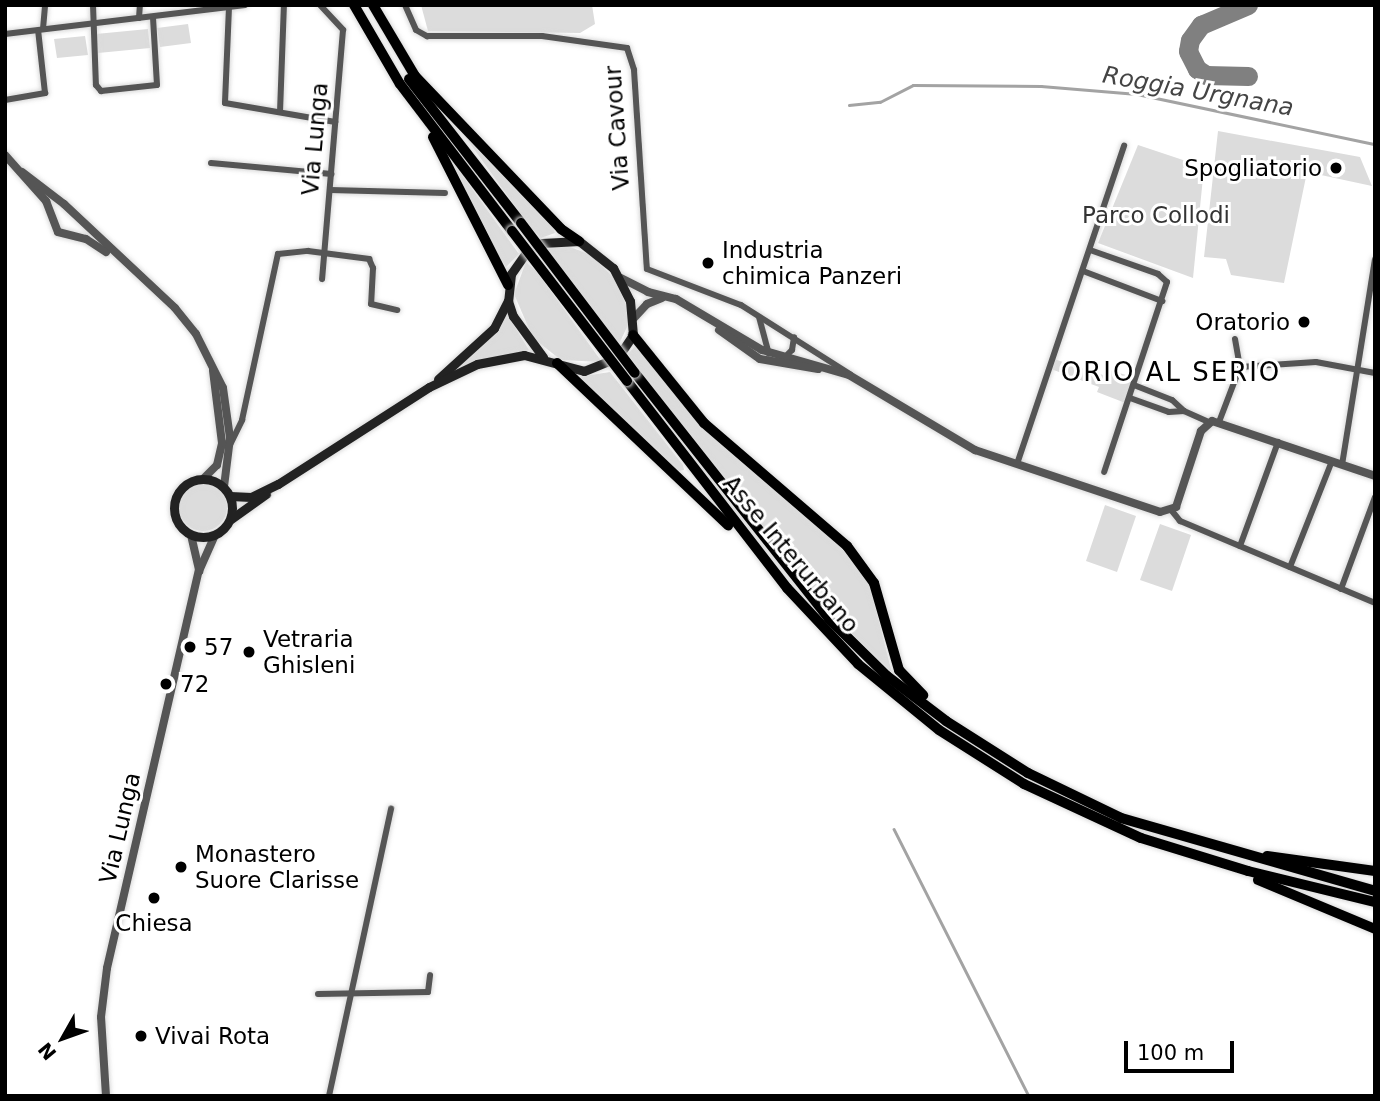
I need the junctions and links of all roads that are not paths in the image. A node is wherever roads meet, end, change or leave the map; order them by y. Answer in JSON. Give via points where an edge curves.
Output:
{"nodes":[{"id":1,"x":44,"y":5,"type":"edge"},
{"id":2,"x":93,"y":5,"type":"edge"},
{"id":3,"x":140,"y":5,"type":"edge"},
{"id":4,"x":245,"y":5,"type":"edge"},
{"id":5,"x":284,"y":5,"type":"edge"},
{"id":6,"x":320,"y":5,"type":"edge"},
{"id":7,"x":354,"y":5,"type":"edge"},
{"id":8,"x":366,"y":5,"type":"edge"},
{"id":9,"x":373,"y":5,"type":"edge"},
{"id":10,"x":405,"y":5,"type":"edge"},
{"id":11,"x":229,"y":7,"type":"junction"},
{"id":12,"x":195,"y":8,"type":"edge"},
{"id":13,"x":153,"y":17,"type":"junction"},
{"id":14,"x":139,"y":18,"type":"junction"},
{"id":15,"x":92,"y":23,"type":"junction"},
{"id":16,"x":41,"y":30,"type":"junction"},
{"id":17,"x":5,"y":34,"type":"edge"},
{"id":18,"x":5,"y":100,"type":"edge"},
{"id":19,"x":280,"y":113,"type":"junction"},
{"id":20,"x":335,"y":122,"type":"junction"},
{"id":21,"x":430,"y":124,"type":"junction"},
{"id":22,"x":1124,"y":146,"type":"dead end"},
{"id":23,"x":5,"y":155,"type":"edge"},
{"id":24,"x":211,"y":163,"type":"dead end"},
{"id":25,"x":22,"y":172,"type":"junction"},
{"id":26,"x":331,"y":174,"type":"junction"},
{"id":27,"x":330,"y":190,"type":"junction"},
{"id":28,"x":445,"y":193,"type":"dead end"},
{"id":29,"x":71,"y":211,"type":"junction"},
{"id":30,"x":53,"y":218,"type":"junction"},
{"id":31,"x":78,"y":219,"type":"junction"},
{"id":32,"x":517,"y":227,"type":"junction"},
{"id":33,"x":69,"y":234,"type":"junction"},
{"id":34,"x":579,"y":242,"type":"junction"},
{"id":35,"x":1090,"y":250,"type":"junction"},
{"id":36,"x":324,"y":252,"type":"junction"},
{"id":37,"x":1375,"y":260,"type":"edge"},
{"id":38,"x":128,"y":267,"type":"junction"},
{"id":39,"x":1083,"y":271,"type":"junction"},
{"id":40,"x":621,"y":278,"type":"junction"},
{"id":41,"x":322,"y":279,"type":"dead end"},
{"id":42,"x":508,"y":285,"type":"junction"},
{"id":43,"x":665,"y":297,"type":"junction"},
{"id":44,"x":508,"y":301,"type":"junction"},
{"id":45,"x":1162,"y":301,"type":"junction"},
{"id":46,"x":397,"y":310,"type":"dead end"},
{"id":47,"x":701,"y":315,"type":"junction"},
{"id":48,"x":758,"y":316,"type":"junction"},
{"id":49,"x":634,"y":318,"type":"junction"},
{"id":50,"x":768,"y":321,"type":"junction"},
{"id":51,"x":763,"y":328,"type":"junction"},
{"id":52,"x":633,"y":335,"type":"junction"},
{"id":53,"x":794,"y":337,"type":"junction"},
{"id":54,"x":1235,"y":339,"type":"dead end"},
{"id":55,"x":750,"y":344,"type":"junction"},
{"id":56,"x":737,"y":345,"type":"junction"},
{"id":57,"x":770,"y":355,"type":"junction"},
{"id":58,"x":543,"y":357,"type":"junction"},
{"id":59,"x":783,"y":358,"type":"junction"},
{"id":60,"x":557,"y":363,"type":"junction"},
{"id":61,"x":212,"y":365,"type":"junction"},
{"id":62,"x":1240,"y":366,"type":"junction"},
{"id":63,"x":791,"y":368,"type":"junction"},
{"id":64,"x":1359,"y":368,"type":"junction"},
{"id":65,"x":847,"y":373,"type":"junction"},
{"id":66,"x":1375,"y":373,"type":"edge"},
{"id":67,"x":631,"y":377,"type":"junction"},
{"id":68,"x":1134,"y":385,"type":"junction"},
{"id":69,"x":429,"y":387,"type":"junction"},
{"id":70,"x":1130,"y":398,"type":"junction"},
{"id":71,"x":1177,"y":403,"type":"junction"},
{"id":72,"x":1184,"y":411,"type":"junction"},
{"id":73,"x":1169,"y":412,"type":"junction"},
{"id":74,"x":1209,"y":422,"type":"junction"},
{"id":75,"x":1219,"y":422,"type":"junction"},
{"id":76,"x":240,"y":424,"type":"junction"},
{"id":77,"x":229,"y":428,"type":"junction"},
{"id":78,"x":1278,"y":442,"type":"junction"},
{"id":79,"x":229,"y":447,"type":"junction"},
{"id":80,"x":1332,"y":461,"type":"junction"},
{"id":81,"x":1017,"y":464,"type":"junction"},
{"id":82,"x":1342,"y":465,"type":"junction"},
{"id":83,"x":1104,"y":472,"type":"dead end"},
{"id":84,"x":1375,"y":476,"type":"edge"},
{"id":85,"x":204,"y":478,"type":"junction"},
{"id":86,"x":278,"y":484,"type":"junction"},
{"id":87,"x":224,"y":487,"type":"junction"},
{"id":88,"x":230,"y":496,"type":"junction"},
{"id":89,"x":1375,"y":497,"type":"edge"},
{"id":90,"x":1172,"y":511,"type":"junction"},
{"id":91,"x":231,"y":519,"type":"junction"},
{"id":92,"x":191,"y":535,"type":"junction"},
{"id":93,"x":215,"y":535,"type":"junction"},
{"id":94,"x":749,"y":541,"type":"junction"},
{"id":95,"x":1240,"y":546,"type":"junction"},
{"id":96,"x":1290,"y":567,"type":"junction"},
{"id":97,"x":199,"y":571,"type":"junction"},
{"id":98,"x":1341,"y":589,"type":"junction"},
{"id":99,"x":1375,"y":603,"type":"edge"},
{"id":100,"x":999,"y":755,"type":"junction"},
{"id":101,"x":391,"y":809,"type":"dead end"},
{"id":102,"x":1159,"y":832,"type":"junction"},
{"id":103,"x":1221,"y":863,"type":"junction"},
{"id":104,"x":1375,"y":871,"type":"edge"},
{"id":105,"x":1375,"y":891,"type":"edge"},
{"id":106,"x":1375,"y":902,"type":"edge"},
{"id":107,"x":1375,"y":929,"type":"edge"},
{"id":108,"x":430,"y":975,"type":"dead end"},
{"id":109,"x":351,"y":993,"type":"junction"},
{"id":110,"x":318,"y":994,"type":"dead end"},
{"id":111,"x":106,"y":1096,"type":"edge"},
{"id":112,"x":329,"y":1096,"type":"edge"}],
"edges":[{"from":1,"to":16,"type":"street"},
{"from":2,"to":15,"type":"street"},
{"from":3,"to":14,"type":"street"},
{"from":4,"to":11,"type":"street"},
{"from":5,"to":19,"type":"street"},
{"from":6,"to":20,"type":"street","name":"Via Lunga","via":[[343,30]]},
{"from":7,"to":21,"type":"highway","name":"Asse Interurbano","via":[[378,51]]},
{"from":8,"to":32,"type":"highway","name":"Asse Interurbano","via":[[410,80]]},
{"from":9,"to":34,"type":"highway","via":[[415,76],[561,229]]},
{"from":10,"to":48,"type":"street","name":"Via Cavour","via":[[416,30],[427,36],[542,36],[626,48],[634,69],[647,269]]},
{"from":11,"to":12,"type":"street"},
{"from":11,"to":19,"type":"street","via":[[225,103]]},
{"from":12,"to":13,"type":"street"},
{"from":13,"to":14,"type":"street"},
{"from":13,"to":15,"type":"street","via":[[158,81],[154,88],[97,89]]},
{"from":14,"to":15,"type":"street"},
{"from":15,"to":16,"type":"street"},
{"from":16,"to":17,"type":"street"},
{"from":16,"to":18,"type":"street","via":[[45,93]]},
{"from":19,"to":20,"type":"street"},
{"from":20,"to":26,"type":"street","name":"Via Lunga"},
{"from":21,"to":32,"type":"highway","name":"Asse Interurbano"},
{"from":21,"to":42,"type":"highway"},
{"from":22,"to":35,"type":"street"},
{"from":23,"to":25,"type":"street"},
{"from":24,"to":26,"type":"street"},
{"from":25,"to":29,"type":"street"},
{"from":25,"to":30,"type":"street"},
{"from":26,"to":27,"type":"street","name":"Via Lunga"},
{"from":27,"to":28,"type":"street"},
{"from":27,"to":36,"type":"street","name":"Via Lunga"},
{"from":29,"to":30,"type":"street","via":[[59,211]]},
{"from":29,"to":31,"type":"street"},
{"from":30,"to":33,"type":"street","via":[[56,230]]},
{"from":31,"to":33,"type":"street"},
{"from":31,"to":38,"type":"street","name":"Via Lunga"},
{"from":32,"to":67,"type":"highway","name":"Asse Interurbano","bridge":true},
{"from":33,"to":38,"type":"street","name":"Via Lunga","via":[[90,241]]},
{"from":34,"to":40,"type":"main road","via":[[604,258]]},
{"from":34,"to":42,"type":"main road","via":[[552,240],[533,247],[516,263]]},
{"from":35,"to":39,"type":"street"},
{"from":35,"to":45,"type":"street","via":[[1163,277],[1168,286]]},
{"from":36,"to":41,"type":"street","name":"Via Lunga"},
{"from":36,"to":46,"type":"street","name":"Via Lunga","via":[[369,259],[373,268],[371,304]]},
{"from":36,"to":76,"type":"street","name":"Via Lunga","via":[[291,251],[274,257]]},
{"from":37,"to":64,"type":"street"},
{"from":38,"to":61,"type":"street","name":"Via Lunga","via":[[183,318]]},
{"from":39,"to":45,"type":"street"},
{"from":39,"to":81,"type":"street"},
{"from":40,"to":43,"type":"street"},
{"from":40,"to":49,"type":"main road"},
{"from":42,"to":44,"type":"main road"},
{"from":43,"to":47,"type":"street"},
{"from":43,"to":49,"type":"street","via":[[648,304]]},
{"from":44,"to":58,"type":"main road","via":[[522,333]]},
{"from":44,"to":69,"type":"main road","via":[[494,328]]},
{"from":45,"to":68,"type":"street"},
{"from":47,"to":55,"type":"street"},
{"from":47,"to":56,"type":"street"},
{"from":48,"to":50,"type":"street"},
{"from":48,"to":51,"type":"street"},
{"from":49,"to":52,"type":"main road"},
{"from":50,"to":51,"type":"street"},
{"from":50,"to":53,"type":"street"},
{"from":51,"to":55,"type":"street"},
{"from":51,"to":57,"type":"street"},
{"from":52,"to":60,"type":"main road","via":[[606,365],[584,371]]},
{"from":52,"to":100,"type":"highway","via":[[704,423],[847,546],[874,583],[899,670],[918,692]]},
{"from":53,"to":59,"type":"street","via":[[792,350]]},
{"from":53,"to":65,"type":"street"},
{"from":54,"to":62,"type":"street"},
{"from":55,"to":57,"type":"street"},
{"from":56,"to":57,"type":"street"},
{"from":56,"to":63,"type":"street","via":[[760,359]]},
{"from":57,"to":59,"type":"street"},
{"from":57,"to":63,"type":"street"},
{"from":58,"to":60,"type":"main road"},
{"from":58,"to":69,"type":"main road","via":[[505,355]]},
{"from":59,"to":65,"type":"street"},
{"from":60,"to":94,"type":"highway","via":[[742,540]]},
{"from":61,"to":77,"type":"street","name":"Via Lunga","via":[[223,388]]},
{"from":61,"to":85,"type":"street","name":"Via Lunga","via":[[222,443],[217,465]]},
{"from":62,"to":64,"type":"street","via":[[1316,362]]},
{"from":62,"to":75,"type":"street"},
{"from":63,"to":65,"type":"street"},
{"from":64,"to":66,"type":"street"},
{"from":64,"to":82,"type":"street"},
{"from":65,"to":81,"type":"street","via":[[969,447]]},
{"from":67,"to":94,"type":"highway","name":"Asse Interurbano"},
{"from":67,"to":100,"type":"highway","name":"Asse Interurbano","via":[[829,619],[912,695]]},
{"from":68,"to":70,"type":"street"},
{"from":68,"to":71,"type":"street"},
{"from":69,"to":86,"type":"main road"},
{"from":70,"to":73,"type":"street"},
{"from":70,"to":83,"type":"street"},
{"from":71,"to":72,"type":"street"},
{"from":71,"to":73,"type":"street"},
{"from":72,"to":73,"type":"street"},
{"from":72,"to":74,"type":"street"},
{"from":74,"to":75,"type":"street"},
{"from":74,"to":90,"type":"street","via":[[1201,431]]},
{"from":75,"to":78,"type":"street"},
{"from":76,"to":77,"type":"street"},
{"from":76,"to":79,"type":"street","name":"Via Lunga"},
{"from":77,"to":79,"type":"street","name":"Via Lunga"},
{"from":78,"to":80,"type":"street"},
{"from":78,"to":95,"type":"street"},
{"from":79,"to":87,"type":"street","name":"Via Lunga"},
{"from":80,"to":82,"type":"street"},
{"from":80,"to":96,"type":"street"},
{"from":81,"to":90,"type":"street","via":[[1160,512]]},
{"from":82,"to":84,"type":"street"},
{"from":85,"to":87,"type":"main road"},
{"from":85,"to":92,"type":"main road","name":"Via Lunga","via":[[184,486],[174,504],[177,520]]},
{"from":86,"to":88,"type":"main road","via":[[251,497]]},
{"from":86,"to":91,"type":"main road","name":"Via Lunga"},
{"from":87,"to":88,"type":"main road"},
{"from":88,"to":91,"type":"main road"},
{"from":89,"to":98,"type":"street"},
{"from":90,"to":95,"type":"street","via":[[1180,521]]},
{"from":91,"to":93,"type":"main road","name":"Via Lunga"},
{"from":92,"to":93,"type":"main road"},
{"from":92,"to":97,"type":"street","name":"Via Lunga"},
{"from":93,"to":97,"type":"street","name":"Via Lunga"},
{"from":94,"to":103,"type":"highway","name":"Asse Interurbano","via":[[858,664],[949,737],[1060,803],[1141,838]]},
{"from":95,"to":96,"type":"street"},
{"from":96,"to":98,"type":"street"},
{"from":97,"to":111,"type":"street","name":"Via Lunga","via":[[104,987],[101,1017]]},
{"from":98,"to":99,"type":"street"},
{"from":100,"to":102,"type":"highway","name":"Asse Interurbano","via":[[1063,792]]},
{"from":101,"to":109,"type":"street"},
{"from":102,"to":104,"type":"highway","via":[[1168,830],[1272,857]]},
{"from":102,"to":105,"type":"highway","name":"Asse Interurbano"},
{"from":103,"to":106,"type":"highway","name":"Asse Interurbano"},
{"from":103,"to":107,"type":"highway","via":[[1227,870]]},
{"from":108,"to":109,"type":"street","via":[[428,992]]},
{"from":109,"to":110,"type":"street"},
{"from":109,"to":112,"type":"street"}]}
